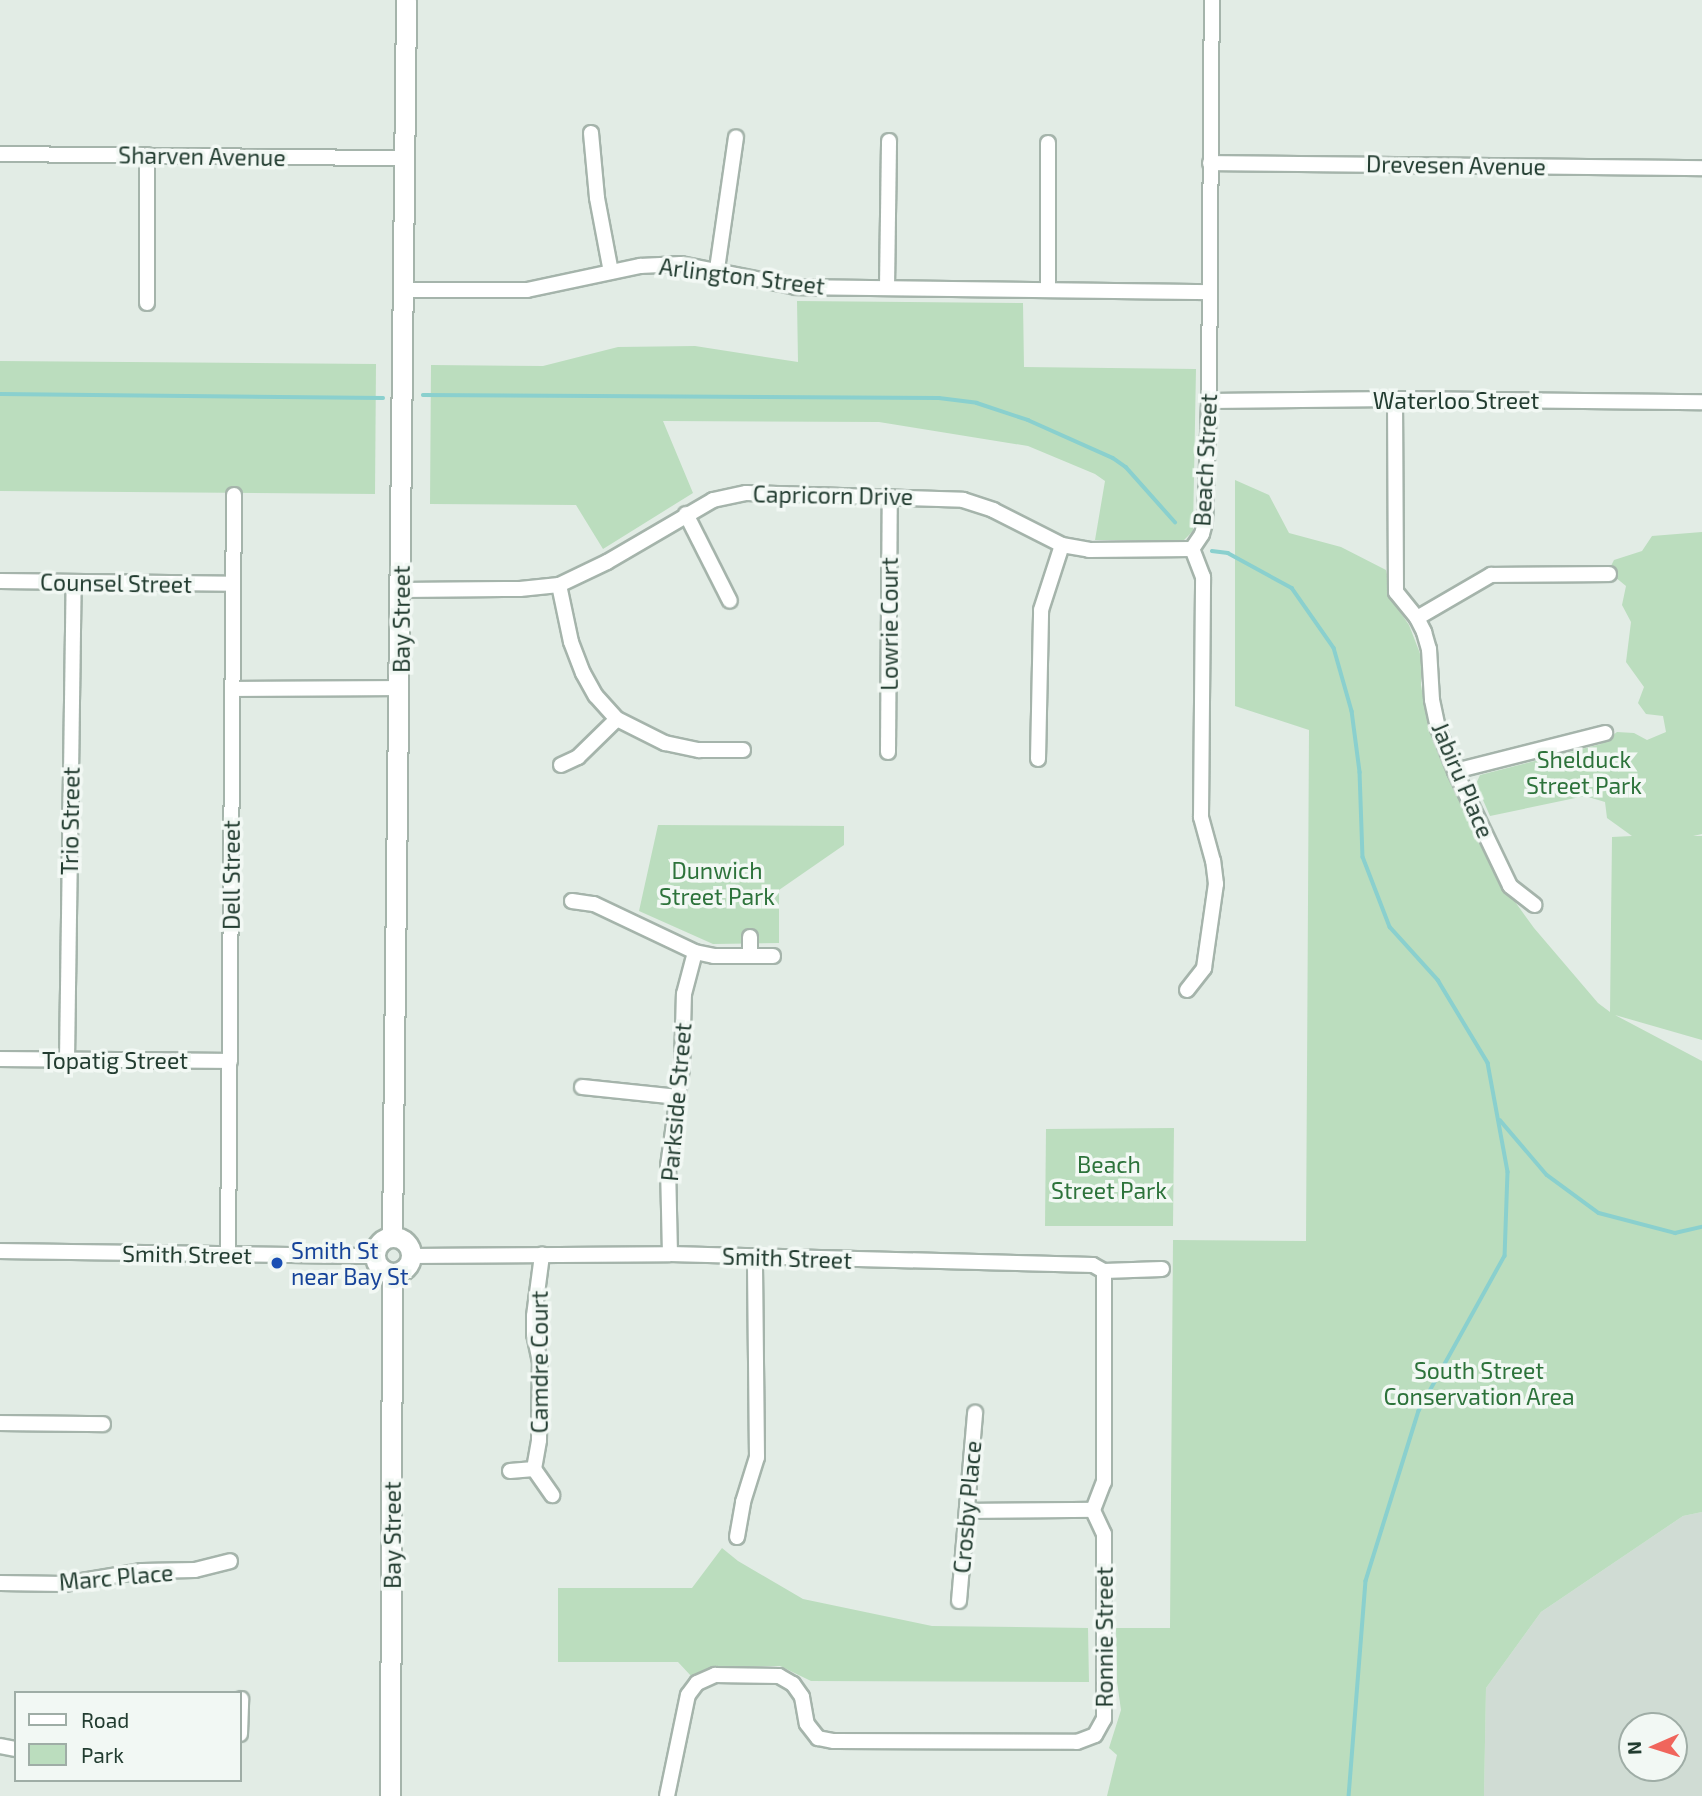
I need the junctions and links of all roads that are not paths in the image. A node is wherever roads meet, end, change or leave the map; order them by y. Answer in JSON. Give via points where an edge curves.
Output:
{"nodes":[{"id":1,"x":406,"y":0,"type":"edge"},
{"id":2,"x":1212,"y":0,"type":"edge"},
{"id":3,"x":591,"y":132,"type":"dead end"},
{"id":4,"x":736,"y":137,"type":"dead end"},
{"id":5,"x":889,"y":141,"type":"dead end"},
{"id":6,"x":1048,"y":142,"type":"dead end"},
{"id":7,"x":0,"y":154,"type":"edge"},
{"id":8,"x":147,"y":155,"type":"junction"},
{"id":9,"x":404,"y":158,"type":"junction"},
{"id":10,"x":1210,"y":163,"type":"junction"},
{"id":11,"x":1702,"y":167,"type":"edge"},
{"id":12,"x":717,"y":269,"type":"junction"},
{"id":13,"x":611,"y":272,"type":"junction"},
{"id":14,"x":887,"y":287,"type":"junction"},
{"id":15,"x":1048,"y":288,"type":"junction"},
{"id":16,"x":403,"y":289,"type":"junction"},
{"id":17,"x":1209,"y":292,"type":"junction"},
{"id":18,"x":147,"y":303,"type":"dead end"},
{"id":19,"x":1395,"y":398,"type":"junction"},
{"id":20,"x":1209,"y":401,"type":"junction"},
{"id":21,"x":1702,"y":402,"type":"edge"},
{"id":22,"x":234,"y":495,"type":"dead end"},
{"id":23,"x":890,"y":497,"type":"junction"},
{"id":24,"x":686,"y":514,"type":"junction"},
{"id":25,"x":1062,"y":545,"type":"junction"},
{"id":26,"x":1192,"y":549,"type":"junction"},
{"id":27,"x":1609,"y":575,"type":"dead end"},
{"id":28,"x":0,"y":581,"type":"edge"},
{"id":29,"x":74,"y":582,"type":"junction"},
{"id":30,"x":233,"y":584,"type":"junction"},
{"id":31,"x":559,"y":585,"type":"junction"},
{"id":32,"x":401,"y":590,"type":"junction"},
{"id":33,"x":730,"y":601,"type":"dead end"},
{"id":34,"x":1417,"y":618,"type":"junction"},
{"id":35,"x":400,"y":688,"type":"junction"},
{"id":36,"x":232,"y":689,"type":"junction"},
{"id":37,"x":617,"y":719,"type":"junction"},
{"id":38,"x":1605,"y":733,"type":"dead end"},
{"id":39,"x":743,"y":750,"type":"dead end"},
{"id":40,"x":888,"y":752,"type":"dead end"},
{"id":41,"x":1038,"y":759,"type":"dead end"},
{"id":42,"x":561,"y":765,"type":"dead end"},
{"id":43,"x":1455,"y":771,"type":"junction"},
{"id":44,"x":572,"y":901,"type":"dead end"},
{"id":45,"x":1534,"y":905,"type":"dead end"},
{"id":46,"x":750,"y":937,"type":"dead end"},
{"id":47,"x":695,"y":952,"type":"junction"},
{"id":48,"x":750,"y":956,"type":"junction"},
{"id":49,"x":773,"y":956,"type":"dead end"},
{"id":50,"x":1187,"y":990,"type":"dead end"},
{"id":51,"x":0,"y":1059,"type":"edge"},
{"id":52,"x":67,"y":1060,"type":"junction"},
{"id":53,"x":230,"y":1061,"type":"junction"},
{"id":54,"x":582,"y":1087,"type":"dead end"},
{"id":55,"x":678,"y":1097,"type":"junction"},
{"id":56,"x":392,"y":1237,"type":"junction"},
{"id":57,"x":0,"y":1251,"type":"edge"},
{"id":58,"x":670,"y":1254,"type":"junction"},
{"id":59,"x":228,"y":1255,"type":"junction"},
{"id":60,"x":410,"y":1255,"type":"junction"},
{"id":61,"x":542,"y":1255,"type":"junction"},
{"id":62,"x":375,"y":1256,"type":"junction"},
{"id":63,"x":755,"y":1256,"type":"junction"},
{"id":64,"x":1162,"y":1269,"type":"dead end"},
{"id":65,"x":1104,"y":1271,"type":"junction"},
{"id":66,"x":392,"y":1273,"type":"junction"},
{"id":67,"x":975,"y":1413,"type":"dead end"},
{"id":68,"x":0,"y":1423,"type":"edge"},
{"id":69,"x":103,"y":1424,"type":"dead end"},
{"id":70,"x":534,"y":1469,"type":"junction"},
{"id":71,"x":510,"y":1471,"type":"dead end"},
{"id":72,"x":552,"y":1495,"type":"dead end"},
{"id":73,"x":1093,"y":1510,"type":"junction"},
{"id":74,"x":967,"y":1511,"type":"junction"},
{"id":75,"x":737,"y":1536,"type":"dead end"},
{"id":76,"x":230,"y":1561,"type":"dead end"},
{"id":77,"x":0,"y":1583,"type":"edge"},
{"id":78,"x":959,"y":1601,"type":"dead end"},
{"id":79,"x":390,"y":1796,"type":"edge"},
{"id":80,"x":667,"y":1796,"type":"edge"}],
"edges":[{"from":1,"to":9,"type":"street","name":"Bay Street"},
{"from":2,"to":10,"type":"street","name":"Beach Street"},
{"from":3,"to":13,"type":"street"},
{"from":4,"to":12,"type":"street"},
{"from":5,"to":14,"type":"street"},
{"from":6,"to":15,"type":"street"},
{"from":7,"to":8,"type":"street","name":"Sharven Avenue"},
{"from":8,"to":9,"type":"street","name":"Sharven Avenue"},
{"from":8,"to":18,"type":"street"},
{"from":9,"to":16,"type":"street","name":"Bay Street"},
{"from":10,"to":11,"type":"street","name":"Drevesen Avenue"},
{"from":10,"to":17,"type":"street","name":"Beach Street"},
{"from":12,"to":13,"type":"street","name":"Arlington Street","via":[[681,264]]},
{"from":12,"to":14,"type":"street","name":"Arlington Street","via":[[796,287]]},
{"from":13,"to":16,"type":"street","name":"Arlington Street","via":[[527,290]]},
{"from":14,"to":15,"type":"street","name":"Arlington Street"},
{"from":15,"to":17,"type":"street","name":"Arlington Street"},
{"from":16,"to":32,"type":"street","name":"Bay Street"},
{"from":17,"to":20,"type":"street","name":"Beach Street"},
{"from":19,"to":20,"type":"street","name":"Waterloo Street"},
{"from":19,"to":21,"type":"street","name":"Waterloo Street"},
{"from":19,"to":34,"type":"street","name":"Jabiru Place","via":[[1396,592]]},
{"from":20,"to":26,"type":"street","name":"Beach Street","via":[[1205,523]]},
{"from":22,"to":30,"type":"street","name":"Dell Street"},
{"from":23,"to":24,"type":"street","name":"Capricorn Drive","via":[[746,493],[713,500]]},
{"from":23,"to":25,"type":"street","name":"Capricorn Drive","via":[[962,500],[993,510]]},
{"from":23,"to":40,"type":"street","name":"Lowrie Court"},
{"from":24,"to":31,"type":"street","name":"Capricorn Drive"},
{"from":24,"to":33,"type":"street"},
{"from":25,"to":26,"type":"street","name":"Capricorn Drive","via":[[1089,550]]},
{"from":25,"to":41,"type":"street","via":[[1041,610]]},
{"from":26,"to":50,"type":"street","name":"Beach Street","via":[[1203,577],[1201,817],[1216,884],[1204,968]]},
{"from":27,"to":34,"type":"street","via":[[1491,575]]},
{"from":28,"to":29,"type":"street","name":"Counsel Street"},
{"from":29,"to":30,"type":"street","name":"Counsel Street"},
{"from":29,"to":52,"type":"street","name":"Trio Street"},
{"from":30,"to":36,"type":"street","name":"Dell Street"},
{"from":31,"to":32,"type":"street","name":"Capricorn Drive"},
{"from":31,"to":37,"type":"street","via":[[583,673]]},
{"from":32,"to":35,"type":"street","name":"Bay Street"},
{"from":34,"to":43,"type":"street","name":"Jabiru Place","via":[[1429,649],[1438,729]]},
{"from":35,"to":36,"type":"street"},
{"from":35,"to":56,"type":"street","name":"Bay Street"},
{"from":36,"to":53,"type":"street","name":"Dell Street"},
{"from":37,"to":39,"type":"street","via":[[665,743],[699,750]]},
{"from":37,"to":42,"type":"street","via":[[578,757]]},
{"from":38,"to":43,"type":"street"},
{"from":43,"to":45,"type":"street","name":"Jabiru Place","via":[[1510,886]]},
{"from":44,"to":47,"type":"street","via":[[594,904]]},
{"from":46,"to":48,"type":"street"},
{"from":47,"to":48,"type":"street"},
{"from":47,"to":55,"type":"street","name":"Parkside Street","via":[[684,994]]},
{"from":48,"to":49,"type":"street"},
{"from":51,"to":52,"type":"street","name":"Topatig Street"},
{"from":52,"to":53,"type":"street","name":"Topatig Street"},
{"from":53,"to":59,"type":"street","name":"Dell Street"},
{"from":54,"to":55,"type":"street"},
{"from":55,"to":58,"type":"street","name":"Parkside Street","via":[[668,1166]]},
{"from":56,"to":60,"type":"street","via":[[405,1243]]},
{"from":56,"to":62,"type":"street","via":[[380,1243]]},
{"from":57,"to":59,"type":"street","name":"Smith Street"},
{"from":58,"to":61,"type":"street","name":"Smith Street"},
{"from":58,"to":63,"type":"street","name":"Smith Street"},
{"from":59,"to":62,"type":"street","name":"Smith Street"},
{"from":60,"to":61,"type":"street","name":"Smith Street"},
{"from":60,"to":66,"type":"street","via":[[403,1270]]},
{"from":61,"to":70,"type":"street","name":"Camdre Court","via":[[534,1316],[540,1375]]},
{"from":62,"to":66,"type":"street","via":[[380,1268]]},
{"from":63,"to":65,"type":"street","name":"Smith Street","via":[[1093,1265]]},
{"from":63,"to":75,"type":"street","via":[[757,1457]]},
{"from":64,"to":65,"type":"street","name":"Smith Street"},
{"from":65,"to":73,"type":"street","via":[[1104,1482]]},
{"from":66,"to":79,"type":"street","name":"Bay Street"},
{"from":67,"to":74,"type":"street","name":"Crosby Place"},
{"from":68,"to":69,"type":"street"},
{"from":70,"to":71,"type":"street"},
{"from":70,"to":72,"type":"street"},
{"from":73,"to":74,"type":"street"},
{"from":73,"to":80,"type":"street","name":"Ronnie Street","via":[[1104,1534],[1104,1719],[1095,1735],[1077,1742],[834,1741],[818,1738],[807,1724],[802,1697],[793,1684],[779,1676],[715,1675],[697,1683],[688,1695]]},
{"from":74,"to":78,"type":"street","name":"Crosby Place"},
{"from":76,"to":77,"type":"street","name":"Marc Place","via":[[195,1570],[142,1571],[64,1584]]}]}
